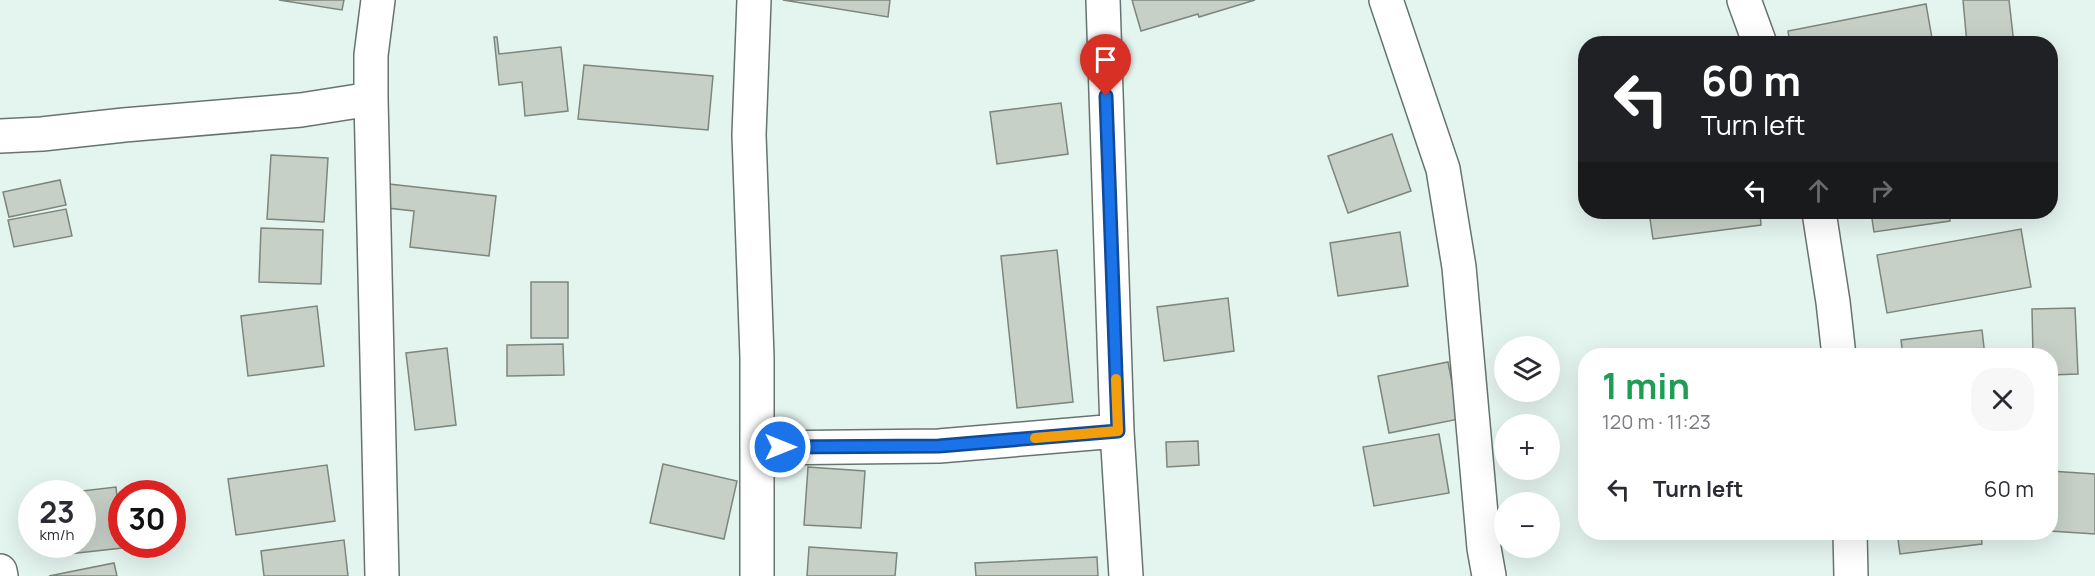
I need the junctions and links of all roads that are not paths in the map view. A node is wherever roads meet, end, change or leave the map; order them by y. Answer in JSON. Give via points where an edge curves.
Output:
{"nodes":[{"id":1,"x":378,"y":0,"type":"edge"},
{"id":2,"x":754,"y":0,"type":"edge"},
{"id":3,"x":1103,"y":0,"type":"edge"},
{"id":4,"x":1386,"y":0,"type":"edge"},
{"id":5,"x":1744,"y":0,"type":"edge"},
{"id":6,"x":1757,"y":36,"type":"edge"},
{"id":7,"x":371,"y":99,"type":"junction"},
{"id":8,"x":0,"y":136,"type":"edge"},
{"id":9,"x":1820,"y":219,"type":"edge"},
{"id":10,"x":1838,"y":348,"type":"edge"},
{"id":11,"x":1118,"y":431,"type":"junction"},
{"id":12,"x":758,"y":448,"type":"junction"},
{"id":13,"x":1850,"y":540,"type":"edge"},
{"id":14,"x":0,"y":571,"type":"edge"},
{"id":15,"x":1,"y":576,"type":"edge"},
{"id":16,"x":382,"y":576,"type":"edge"},
{"id":17,"x":757,"y":576,"type":"edge"},
{"id":18,"x":1126,"y":576,"type":"edge"},
{"id":19,"x":1489,"y":576,"type":"edge"},
{"id":20,"x":1851,"y":576,"type":"edge"}],
"edges":[{"from":1,"to":7,"type":"street","via":[[371,55]]},
{"from":2,"to":12,"type":"street","via":[[749,135]]},
{"from":3,"to":11,"type":"street"},
{"from":4,"to":19,"type":"street","via":[[1443,169],[1459,267]]},
{"from":5,"to":6,"type":"street"},
{"from":7,"to":8,"type":"street","via":[[301,110]]},
{"from":7,"to":16,"type":"street"},
{"from":9,"to":10,"type":"street"},
{"from":11,"to":12,"type":"street","via":[[939,446]]},
{"from":11,"to":18,"type":"street"},
{"from":12,"to":17,"type":"street"},
{"from":13,"to":20,"type":"street"},
{"from":14,"to":15,"type":"street"}]}
